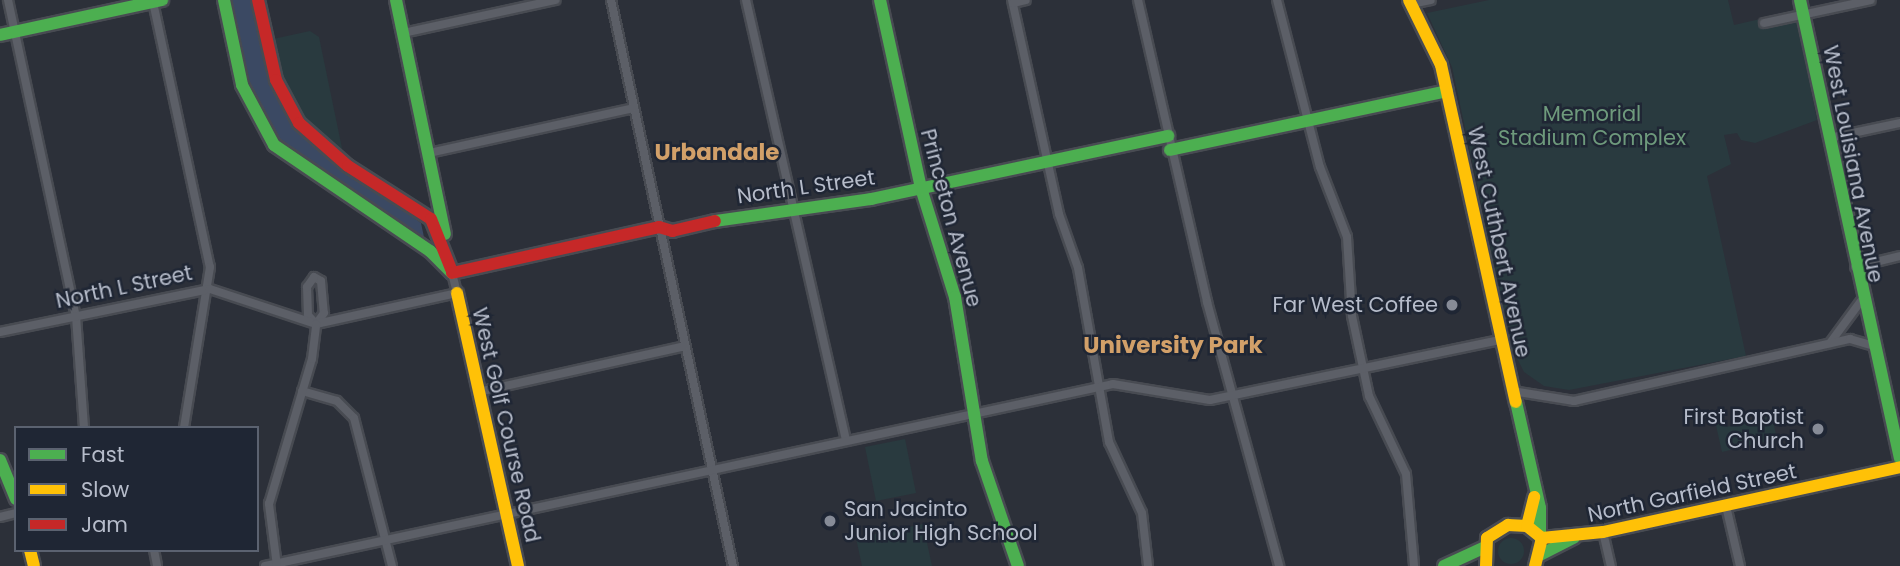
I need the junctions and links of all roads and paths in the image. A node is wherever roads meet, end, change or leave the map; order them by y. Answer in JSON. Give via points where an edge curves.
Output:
{"nodes":[{"id":1,"x":8,"y":0,"type":"edge"},
{"id":2,"x":224,"y":0,"type":"edge"},
{"id":3,"x":258,"y":0,"type":"edge"},
{"id":4,"x":396,"y":0,"type":"edge"},
{"id":5,"x":555,"y":0,"type":"edge"},
{"id":6,"x":611,"y":0,"type":"edge"},
{"id":7,"x":746,"y":0,"type":"edge"},
{"id":8,"x":880,"y":0,"type":"edge"},
{"id":9,"x":1026,"y":0,"type":"edge"},
{"id":10,"x":1138,"y":0,"type":"edge"},
{"id":11,"x":1277,"y":0,"type":"edge"},
{"id":12,"x":1432,"y":0,"type":"edge"},
{"id":13,"x":1800,"y":0,"type":"edge"},
{"id":14,"x":1871,"y":0,"type":"edge"},
{"id":15,"x":157,"y":1,"type":"edge"},
{"id":16,"x":1012,"y":1,"type":"edge"},
{"id":17,"x":1410,"y":2,"type":"edge"},
{"id":18,"x":1803,"y":15,"type":"junction"},
{"id":19,"x":1763,"y":23,"type":"dead end"},
{"id":20,"x":15,"y":32,"type":"junction"},
{"id":21,"x":403,"y":33,"type":"junction"},
{"id":22,"x":0,"y":35,"type":"edge"},
{"id":23,"x":1447,"y":91,"type":"junction"},
{"id":24,"x":634,"y":108,"type":"junction"},
{"id":25,"x":1311,"y":120,"type":"junction"},
{"id":26,"x":1900,"y":123,"type":"edge"},
{"id":27,"x":1168,"y":136,"type":"junction"},
{"id":28,"x":1829,"y":138,"type":"junction"},
{"id":29,"x":1170,"y":150,"type":"junction"},
{"id":30,"x":429,"y":153,"type":"junction"},
{"id":31,"x":1047,"y":162,"type":"junction"},
{"id":32,"x":921,"y":188,"type":"junction"},
{"id":33,"x":791,"y":206,"type":"junction"},
{"id":34,"x":659,"y":227,"type":"junction"},
{"id":35,"x":1900,"y":256,"type":"edge"},
{"id":36,"x":1855,"y":267,"type":"junction"},
{"id":37,"x":452,"y":273,"type":"junction"},
{"id":38,"x":210,"y":289,"type":"junction"},
{"id":39,"x":457,"y":293,"type":"junction"},
{"id":40,"x":1861,"y":301,"type":"junction"},
{"id":41,"x":76,"y":316,"type":"junction"},
{"id":42,"x":316,"y":324,"type":"junction"},
{"id":43,"x":0,"y":332,"type":"edge"},
{"id":44,"x":1500,"y":340,"type":"junction"},
{"id":45,"x":1830,"y":344,"type":"junction"},
{"id":46,"x":1871,"y":345,"type":"junction"},
{"id":47,"x":685,"y":346,"type":"junction"},
{"id":48,"x":1363,"y":370,"type":"junction"},
{"id":49,"x":1096,"y":387,"type":"junction"},
{"id":50,"x":302,"y":391,"type":"junction"},
{"id":51,"x":1511,"y":391,"type":"junction"},
{"id":52,"x":478,"y":392,"type":"junction"},
{"id":53,"x":1237,"y":395,"type":"junction"},
{"id":54,"x":972,"y":412,"type":"junction"},
{"id":55,"x":83,"y":426,"type":"edge"},
{"id":56,"x":184,"y":426,"type":"edge"},
{"id":57,"x":846,"y":440,"type":"junction"},
{"id":58,"x":1900,"y":458,"type":"edge"},
{"id":59,"x":0,"y":460,"type":"edge"},
{"id":60,"x":711,"y":467,"type":"junction"},
{"id":61,"x":1900,"y":467,"type":"edge"},
{"id":62,"x":14,"y":494,"type":"edge"},
{"id":63,"x":1534,"y":497,"type":"junction"},
{"id":64,"x":1726,"y":506,"type":"junction"},
{"id":65,"x":505,"y":513,"type":"junction"},
{"id":66,"x":1527,"y":526,"type":"junction"},
{"id":67,"x":1603,"y":532,"type":"junction"},
{"id":68,"x":1541,"y":537,"type":"junction"},
{"id":69,"x":1574,"y":538,"type":"junction"},
{"id":70,"x":386,"y":540,"type":"junction"},
{"id":71,"x":1483,"y":548,"type":"junction"},
{"id":72,"x":1537,"y":561,"type":"edge"},
{"id":73,"x":277,"y":565,"type":"edge"},
{"id":74,"x":265,"y":566,"type":"edge"},
{"id":75,"x":392,"y":566,"type":"edge"},
{"id":76,"x":517,"y":566,"type":"edge"},
{"id":77,"x":733,"y":566,"type":"edge"},
{"id":78,"x":1017,"y":566,"type":"edge"},
{"id":79,"x":1148,"y":566,"type":"edge"},
{"id":80,"x":1279,"y":566,"type":"edge"},
{"id":81,"x":1414,"y":566,"type":"edge"},
{"id":82,"x":1444,"y":566,"type":"edge"},
{"id":83,"x":1472,"y":566,"type":"edge"},
{"id":84,"x":1479,"y":566,"type":"edge"},
{"id":85,"x":1486,"y":566,"type":"edge"},
{"id":86,"x":1611,"y":566,"type":"edge"},
{"id":87,"x":1740,"y":566,"type":"edge"}],
"edges":[{"from":1,"to":20,"type":"street"},
{"from":2,"to":37,"type":"street","via":[[243,85],[274,145],[430,251]]},
{"from":3,"to":37,"type":"street","via":[[276,80],[299,123],[348,166],[431,219],[444,238]]},
{"from":4,"to":21,"type":"street"},
{"from":5,"to":21,"type":"street"},
{"from":6,"to":24,"type":"street"},
{"from":7,"to":33,"type":"street"},
{"from":8,"to":32,"type":"street","name":"Princeton Avenue"},
{"from":9,"to":16,"type":"street"},
{"from":10,"to":27,"type":"street"},
{"from":11,"to":25,"type":"street","via":[[1279,26],[1302,79]]},
{"from":12,"to":17,"type":"street"},
{"from":13,"to":18,"type":"street","name":"West Louisiana Avenue"},
{"from":14,"to":18,"type":"street"},
{"from":15,"to":20,"type":"street"},
{"from":15,"to":38,"type":"street"},
{"from":16,"to":31,"type":"street"},
{"from":17,"to":23,"type":"street","name":"West Cuthbert Avenue"},
{"from":18,"to":19,"type":"street"},
{"from":18,"to":28,"type":"street","name":"West Louisiana Avenue"},
{"from":20,"to":22,"type":"street"},
{"from":20,"to":41,"type":"street"},
{"from":21,"to":30,"type":"street"},
{"from":23,"to":25,"type":"street"},
{"from":23,"to":44,"type":"street","name":"West Cuthbert Avenue"},
{"from":24,"to":30,"type":"street"},
{"from":24,"to":34,"type":"street"},
{"from":25,"to":29,"type":"street"},
{"from":25,"to":48,"type":"street","via":[[1320,167],[1347,237]]},
{"from":26,"to":28,"type":"street"},
{"from":27,"to":29,"type":"street"},
{"from":27,"to":31,"type":"street","name":"North L Street"},
{"from":28,"to":36,"type":"street","name":"West Louisiana Avenue"},
{"from":29,"to":53,"type":"street"},
{"from":30,"to":37,"type":"street"},
{"from":31,"to":32,"type":"street","name":"North L Street"},
{"from":31,"to":49,"type":"street","via":[[1078,268]]},
{"from":32,"to":33,"type":"street","name":"North L Street"},
{"from":32,"to":54,"type":"street","name":"Princeton Avenue","via":[[955,297]]},
{"from":33,"to":34,"type":"street","name":"North L Street","via":[[672,231]]},
{"from":33,"to":57,"type":"street"},
{"from":34,"to":37,"type":"street","name":"North L Street"},
{"from":34,"to":47,"type":"street"},
{"from":35,"to":36,"type":"street"},
{"from":36,"to":40,"type":"street","name":"West Louisiana Avenue"},
{"from":37,"to":39,"type":"street"},
{"from":38,"to":41,"type":"street","name":"North L Street"},
{"from":38,"to":42,"type":"street","name":"North L Street"},
{"from":38,"to":56,"type":"street"},
{"from":39,"to":42,"type":"street"},
{"from":39,"to":52,"type":"street","name":"West Golf Course Road"},
{"from":40,"to":45,"type":"street"},
{"from":40,"to":46,"type":"street","name":"West Louisiana Avenue"},
{"from":41,"to":43,"type":"street","name":"North L Street"},
{"from":41,"to":55,"type":"street"},
{"from":42,"to":42,"type":"street","via":[[308,306],[314,277],[321,281],[324,313]]},
{"from":42,"to":50,"type":"street"},
{"from":44,"to":48,"type":"street"},
{"from":44,"to":51,"type":"street","name":"West Cuthbert Avenue"},
{"from":45,"to":46,"type":"street","via":[[1850,339]]},
{"from":45,"to":51,"type":"street","via":[[1574,401]]},
{"from":46,"to":58,"type":"street","name":"West Louisiana Avenue"},
{"from":47,"to":52,"type":"street"},
{"from":47,"to":60,"type":"street"},
{"from":48,"to":53,"type":"street"},
{"from":48,"to":81,"type":"street","via":[[1378,421],[1406,474]]},
{"from":49,"to":53,"type":"street","via":[[1129,385],[1210,400]]},
{"from":49,"to":54,"type":"street"},
{"from":49,"to":79,"type":"street","via":[[1109,442],[1142,513]]},
{"from":50,"to":70,"type":"street","via":[[337,401],[354,418]]},
{"from":50,"to":73,"type":"street","via":[[269,504]]},
{"from":51,"to":63,"type":"street","name":"West Cuthbert Avenue"},
{"from":52,"to":65,"type":"street","name":"West Golf Course Road"},
{"from":53,"to":80,"type":"street"},
{"from":54,"to":57,"type":"street"},
{"from":54,"to":78,"type":"street","name":"Princeton Avenue"},
{"from":57,"to":60,"type":"street"},
{"from":59,"to":62,"type":"street"},
{"from":60,"to":65,"type":"street"},
{"from":60,"to":77,"type":"street"},
{"from":61,"to":64,"type":"street","name":"North Garfield Street"},
{"from":63,"to":66,"type":"street","name":"West Cuthbert Avenue"},
{"from":63,"to":68,"type":"street","name":"West Cuthbert Avenue","via":[[1544,525]]},
{"from":64,"to":67,"type":"street","name":"North Garfield Street"},
{"from":64,"to":87,"type":"street"},
{"from":65,"to":70,"type":"street"},
{"from":65,"to":76,"type":"street","name":"West Golf Course Road"},
{"from":66,"to":68,"type":"street"},
{"from":66,"to":71,"type":"street","via":[[1500,526]]},
{"from":67,"to":69,"type":"street","name":"North Garfield Street"},
{"from":67,"to":86,"type":"street"},
{"from":68,"to":69,"type":"street"},
{"from":68,"to":72,"type":"street"},
{"from":69,"to":72,"type":"street"},
{"from":70,"to":73,"type":"street"},
{"from":70,"to":75,"type":"street"},
{"from":71,"to":82,"type":"street"},
{"from":71,"to":85,"type":"street"},
{"from":73,"to":74,"type":"street"},
{"from":83,"to":84,"type":"street"}]}
